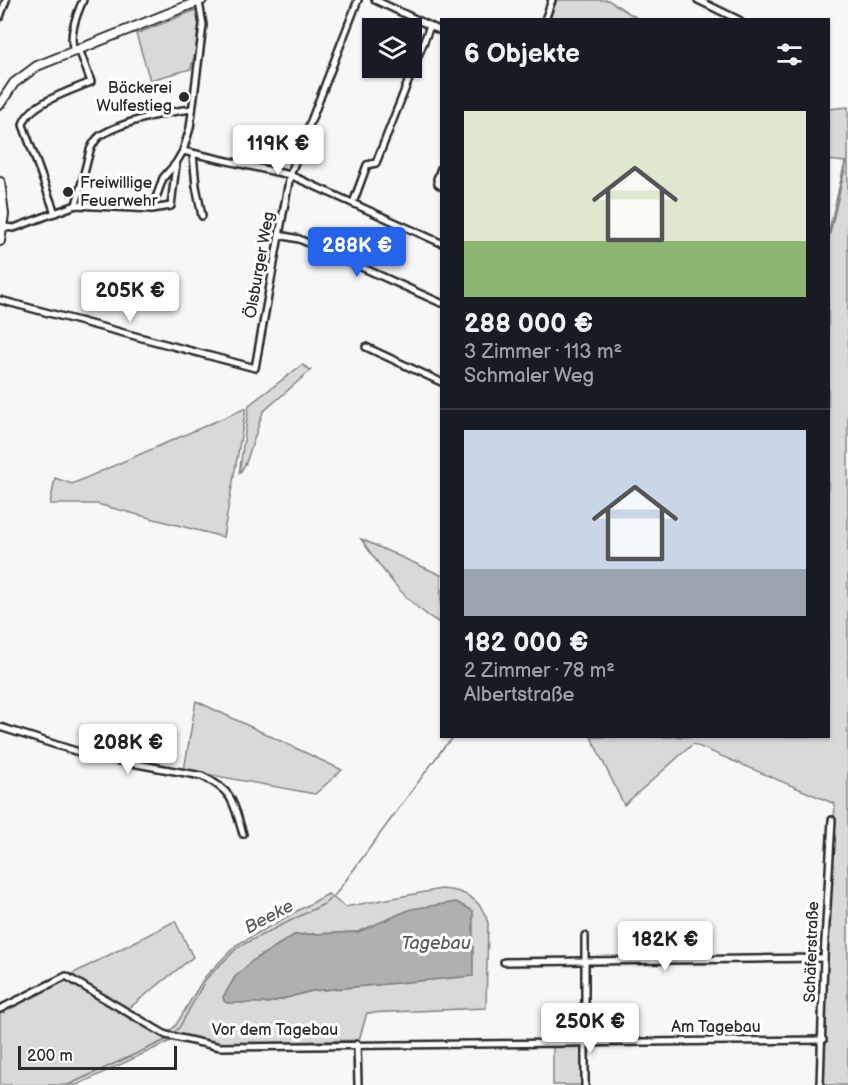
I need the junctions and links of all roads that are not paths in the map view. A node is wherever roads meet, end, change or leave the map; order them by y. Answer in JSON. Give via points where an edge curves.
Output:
{"nodes":[{"id":1,"x":6,"y":0,"type":"edge"},
{"id":2,"x":83,"y":0,"type":"edge"},
{"id":3,"x":358,"y":0,"type":"edge"},
{"id":4,"x":375,"y":0,"type":"edge"},
{"id":5,"x":552,"y":0,"type":"edge"},
{"id":6,"x":698,"y":0,"type":"edge"},
{"id":7,"x":201,"y":1,"type":"edge"},
{"id":8,"x":0,"y":18,"type":"edge"},
{"id":9,"x":545,"y":18,"type":"edge"},
{"id":10,"x":735,"y":18,"type":"edge"},
{"id":11,"x":430,"y":26,"type":"junction"},
{"id":12,"x":440,"y":31,"type":"edge"},
{"id":13,"x":76,"y":50,"type":"junction"},
{"id":14,"x":0,"y":104,"type":"edge"},
{"id":15,"x":192,"y":109,"type":"junction"},
{"id":16,"x":183,"y":151,"type":"junction"},
{"id":17,"x":193,"y":154,"type":"junction"},
{"id":18,"x":176,"y":163,"type":"junction"},
{"id":19,"x":440,"y":171,"type":"edge"},
{"id":20,"x":290,"y":175,"type":"junction"},
{"id":21,"x":0,"y":182,"type":"edge"},
{"id":22,"x":440,"y":185,"type":"edge"},
{"id":23,"x":353,"y":203,"type":"junction"},
{"id":24,"x":76,"y":205,"type":"junction"},
{"id":25,"x":152,"y":209,"type":"junction"},
{"id":26,"x":55,"y":213,"type":"junction"},
{"id":27,"x":202,"y":216,"type":"dead end"},
{"id":28,"x":1,"y":235,"type":"edge"},
{"id":29,"x":279,"y":235,"type":"junction"},
{"id":30,"x":440,"y":243,"type":"edge"},
{"id":31,"x":0,"y":300,"type":"edge"},
{"id":32,"x":440,"y":303,"type":"edge"},
{"id":33,"x":366,"y":347,"type":"dead end"},
{"id":34,"x":440,"y":382,"type":"edge"},
{"id":35,"x":0,"y":727,"type":"edge"},
{"id":36,"x":832,"y":820,"type":"dead end"},
{"id":37,"x":243,"y":834,"type":"dead end"},
{"id":38,"x":585,"y":936,"type":"dead end"},
{"id":39,"x":824,"y":958,"type":"junction"},
{"id":40,"x":584,"y":961,"type":"junction"},
{"id":41,"x":504,"y":962,"type":"dead end"},
{"id":42,"x":0,"y":1009,"type":"edge"},
{"id":43,"x":823,"y":1040,"type":"junction"},
{"id":44,"x":586,"y":1042,"type":"junction"},
{"id":45,"x":357,"y":1044,"type":"junction"},
{"id":46,"x":358,"y":1085,"type":"edge"},
{"id":47,"x":585,"y":1085,"type":"edge"},
{"id":48,"x":820,"y":1085,"type":"edge"}],
"edges":[{"from":1,"to":8,"type":"street"},
{"from":2,"to":13,"type":"street","via":[[72,39]]},
{"from":3,"to":20,"type":"street","name":"Ölsburger Weg"},
{"from":4,"to":11,"type":"street"},
{"from":5,"to":9,"type":"street"},
{"from":6,"to":10,"type":"street"},
{"from":7,"to":13,"type":"street"},
{"from":7,"to":15,"type":"street","via":[[203,25]]},
{"from":11,"to":12,"type":"street"},
{"from":11,"to":23,"type":"street","via":[[376,163],[367,165]]},
{"from":13,"to":14,"type":"street","via":[[23,74]]},
{"from":13,"to":26,"type":"street","via":[[91,82],[53,98],[27,115],[23,126]]},
{"from":15,"to":16,"type":"street"},
{"from":15,"to":24,"type":"street","via":[[139,120],[101,135],[90,150]]},
{"from":16,"to":17,"type":"street"},
{"from":16,"to":18,"type":"street"},
{"from":17,"to":20,"type":"street"},
{"from":17,"to":27,"type":"street"},
{"from":18,"to":25,"type":"street","via":[[163,178]]},
{"from":18,"to":25,"type":"street","via":[[171,206]]},
{"from":19,"to":22,"type":"street"},
{"from":20,"to":23,"type":"street"},
{"from":20,"to":29,"type":"street","name":"Ölsburger Weg"},
{"from":21,"to":28,"type":"street","via":[[4,204]]},
{"from":23,"to":30,"type":"street"},
{"from":24,"to":25,"type":"street"},
{"from":24,"to":26,"type":"street"},
{"from":26,"to":28,"type":"street"},
{"from":29,"to":31,"type":"street","name":"Ölsburger Weg","via":[[255,368]]},
{"from":29,"to":32,"type":"street","via":[[299,239]]},
{"from":33,"to":34,"type":"street"},
{"from":35,"to":37,"type":"street","via":[[88,755],[202,776],[220,784],[235,805]]},
{"from":36,"to":39,"type":"street","name":"Schäferstraße"},
{"from":38,"to":40,"type":"street"},
{"from":39,"to":40,"type":"street"},
{"from":39,"to":43,"type":"street","name":"Schäferstraße"},
{"from":40,"to":41,"type":"street"},
{"from":40,"to":44,"type":"street"},
{"from":42,"to":45,"type":"street","name":"Vor dem Tagebau","via":[[66,976],[175,1038],[220,1047]]},
{"from":43,"to":44,"type":"street","name":"Am Tagebau"},
{"from":43,"to":48,"type":"street","name":"Schäferstraße"},
{"from":44,"to":45,"type":"street","name":"Am Tagebau"},
{"from":44,"to":47,"type":"street"},
{"from":45,"to":46,"type":"street"}]}
